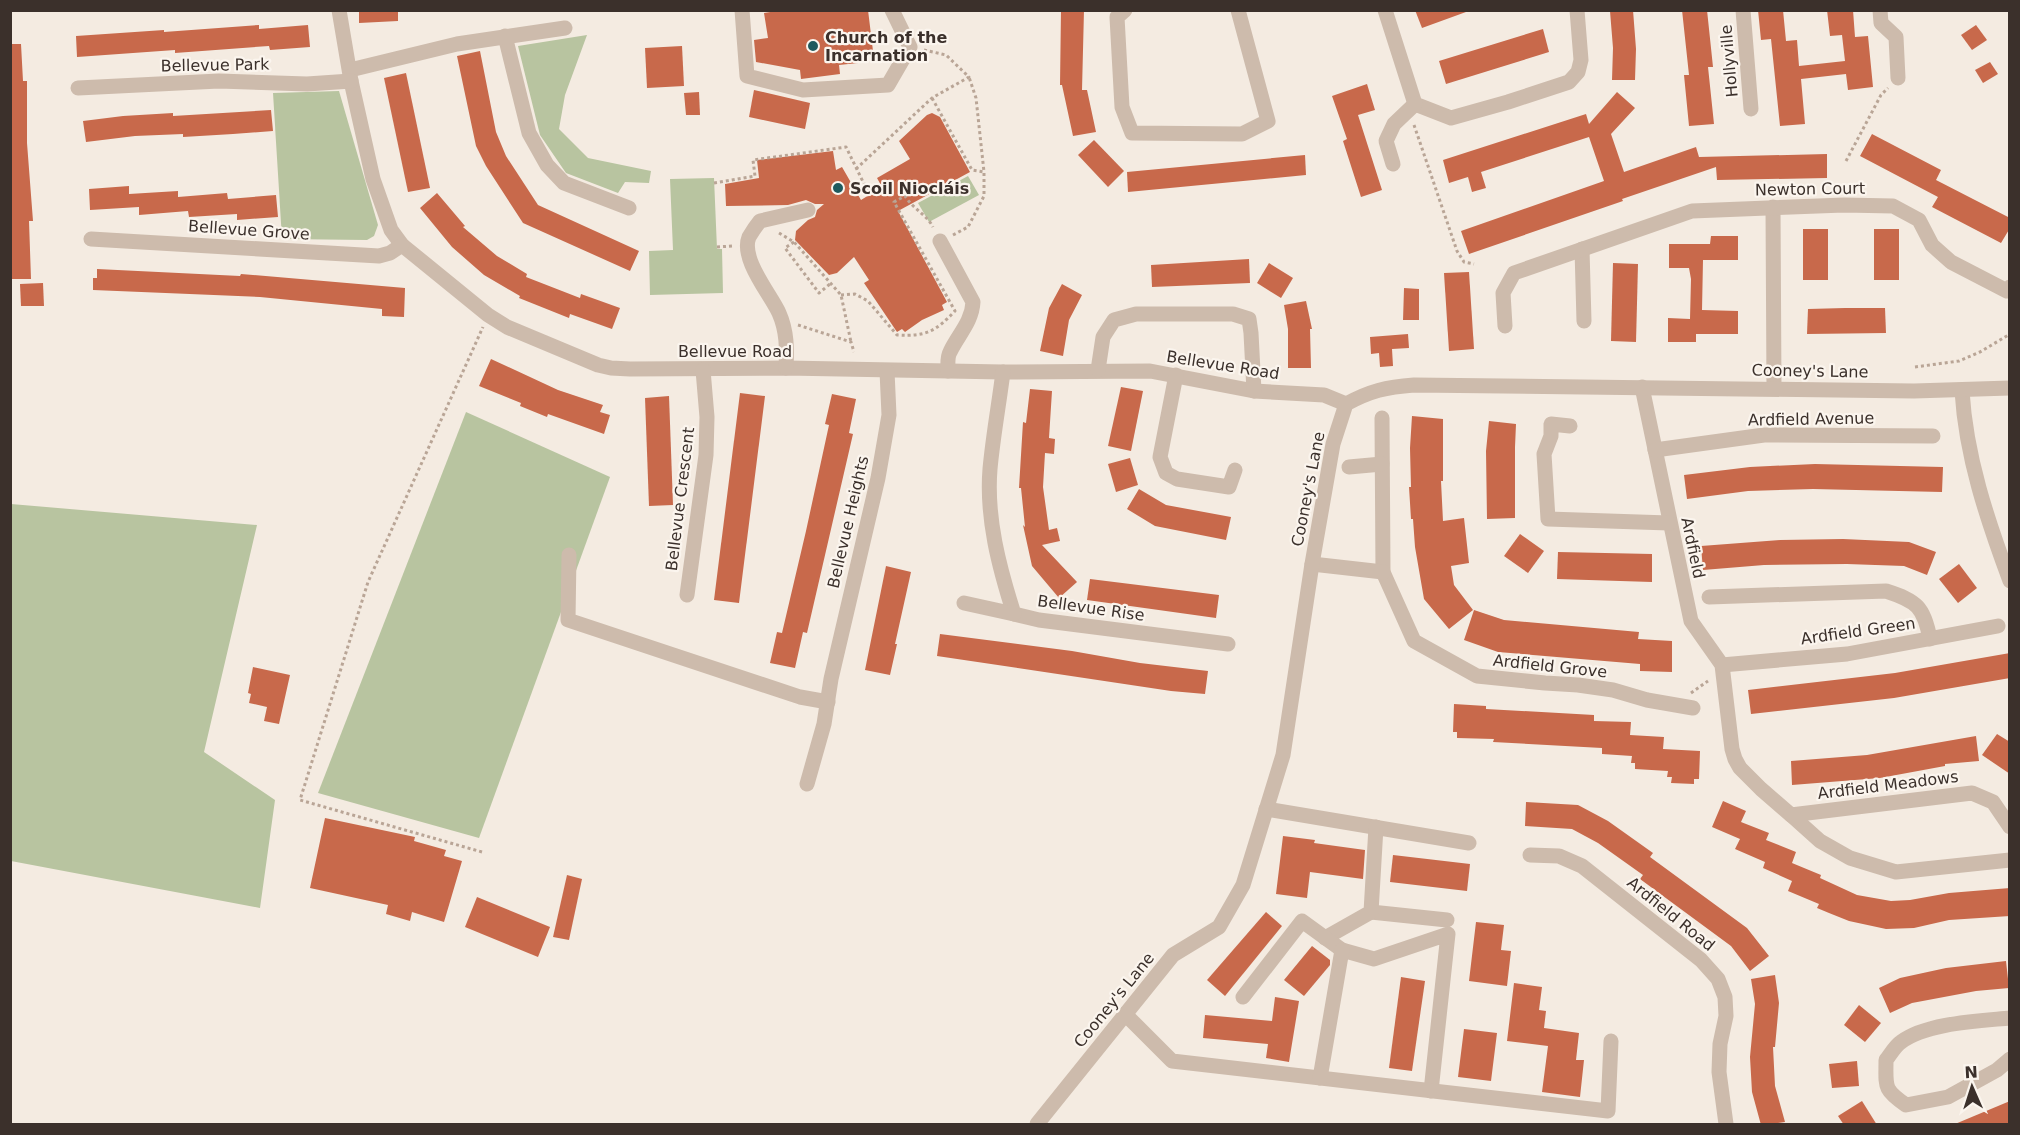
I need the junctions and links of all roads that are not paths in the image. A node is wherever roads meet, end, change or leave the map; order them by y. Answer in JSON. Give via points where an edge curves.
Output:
{"nodes":[{"id":1,"x":339,"y":10,"type":"edge"},
{"id":2,"x":742,"y":10,"type":"edge"},
{"id":3,"x":892,"y":10,"type":"edge"},
{"id":4,"x":1125,"y":10,"type":"edge"},
{"id":5,"x":1238,"y":10,"type":"edge"},
{"id":6,"x":1385,"y":10,"type":"edge"},
{"id":7,"x":1577,"y":10,"type":"edge"},
{"id":8,"x":1743,"y":10,"type":"edge"},
{"id":9,"x":1880,"y":10,"type":"edge"},
{"id":10,"x":565,"y":28,"type":"dead end"},
{"id":11,"x":505,"y":36,"type":"junction"},
{"id":12,"x":350,"y":76,"type":"junction"},
{"id":13,"x":1898,"y":78,"type":"road end"},
{"id":14,"x":78,"y":88,"type":"dead end"},
{"id":15,"x":1411,"y":109,"type":"junction"},
{"id":16,"x":1751,"y":109,"type":"dead end"},
{"id":17,"x":1393,"y":164,"type":"dead end"},
{"id":18,"x":1773,"y":207,"type":"junction"},
{"id":19,"x":629,"y":208,"type":"dead end"},
{"id":20,"x":808,"y":210,"type":"dead end"},
{"id":21,"x":91,"y":239,"type":"dead end"},
{"id":22,"x":940,"y":241,"type":"road end"},
{"id":23,"x":402,"y":245,"type":"junction"},
{"id":24,"x":1582,"y":249,"type":"junction"},
{"id":25,"x":2010,"y":286,"type":"edge"},
{"id":26,"x":1584,"y":321,"type":"dead end"},
{"id":27,"x":1505,"y":326,"type":"dead end"},
{"id":28,"x":786,"y":368,"type":"junction"},
{"id":29,"x":702,"y":370,"type":"junction"},
{"id":30,"x":1098,"y":370,"type":"junction"},
{"id":31,"x":887,"y":371,"type":"junction"},
{"id":32,"x":948,"y":371,"type":"junction"},
{"id":33,"x":1004,"y":372,"type":"junction"},
{"id":34,"x":1176,"y":375,"type":"junction"},
{"id":35,"x":1642,"y":387,"type":"junction"},
{"id":36,"x":1774,"y":388,"type":"junction"},
{"id":37,"x":2010,"y":388,"type":"edge"},
{"id":38,"x":1254,"y":391,"type":"junction"},
{"id":39,"x":1962,"y":391,"type":"junction"},
{"id":40,"x":1346,"y":404,"type":"junction"},
{"id":41,"x":1382,"y":418,"type":"dead end"},
{"id":42,"x":1570,"y":426,"type":"dead end"},
{"id":43,"x":1933,"y":436,"type":"dead end"},
{"id":44,"x":1655,"y":450,"type":"junction"},
{"id":45,"x":1382,"y":464,"type":"junction"},
{"id":46,"x":1349,"y":467,"type":"dead end"},
{"id":47,"x":1235,"y":470,"type":"dead end"},
{"id":48,"x":1669,"y":522,"type":"junction"},
{"id":49,"x":569,"y":555,"type":"dead end"},
{"id":50,"x":1312,"y":564,"type":"junction"},
{"id":51,"x":1383,"y":572,"type":"junction"},
{"id":52,"x":2010,"y":581,"type":"edge"},
{"id":53,"x":687,"y":595,"type":"dead end"},
{"id":54,"x":1709,"y":597,"type":"dead end"},
{"id":55,"x":964,"y":603,"type":"dead end"},
{"id":56,"x":1014,"y":614,"type":"junction"},
{"id":57,"x":1998,"y":626,"type":"dead end"},
{"id":58,"x":1930,"y":639,"type":"junction"},
{"id":59,"x":1228,"y":644,"type":"dead end"},
{"id":60,"x":1723,"y":670,"type":"junction"},
{"id":61,"x":828,"y":702,"type":"junction"},
{"id":62,"x":1693,"y":708,"type":"road end"},
{"id":63,"x":807,"y":784,"type":"dead end"},
{"id":64,"x":1266,"y":809,"type":"junction"},
{"id":65,"x":1791,"y":815,"type":"junction"},
{"id":66,"x":2010,"y":827,"type":"edge"},
{"id":67,"x":1376,"y":828,"type":"junction"},
{"id":68,"x":1469,"y":843,"type":"dead end"},
{"id":69,"x":1530,"y":855,"type":"dead end"},
{"id":70,"x":2010,"y":860,"type":"edge"},
{"id":71,"x":1371,"y":912,"type":"junction"},
{"id":72,"x":1447,"y":920,"type":"dead end"},
{"id":73,"x":1324,"y":938,"type":"junction"},
{"id":74,"x":1342,"y":950,"type":"junction"},
{"id":75,"x":1243,"y":997,"type":"dead end"},
{"id":76,"x":1125,"y":1014,"type":"junction"},
{"id":77,"x":2010,"y":1018,"type":"edge"},
{"id":78,"x":1611,"y":1041,"type":"dead end"},
{"id":79,"x":2010,"y":1059,"type":"edge"},
{"id":80,"x":1320,"y":1078,"type":"junction"},
{"id":81,"x":1431,"y":1091,"type":"junction"},
{"id":82,"x":1037,"y":1125,"type":"edge"},
{"id":83,"x":1726,"y":1125,"type":"edge"}],
"edges":[{"from":1,"to":12,"type":"street","name":"Bellevue Road"},
{"from":2,"to":3,"type":"street","via":[[747,76],[803,90],[888,85],[910,47]]},
{"from":4,"to":5,"type":"street","via":[[1118,18],[1122,107],[1132,133],[1242,134],[1268,121]]},
{"from":6,"to":15,"type":"street"},
{"from":7,"to":15,"type":"street","via":[[1581,60],[1578,72],[1569,82],[1451,118]]},
{"from":8,"to":16,"type":"street","name":"Hollyville"},
{"from":9,"to":13,"type":"street","via":[[1881,22],[1896,38]]},
{"from":10,"to":11,"type":"street","name":"Bellevue Park"},
{"from":11,"to":12,"type":"street","name":"Bellevue Park","via":[[457,44]]},
{"from":11,"to":19,"type":"street","via":[[529,133],[547,165],[564,183]]},
{"from":12,"to":14,"type":"street","name":"Bellevue Park","via":[[307,84],[219,81]]},
{"from":12,"to":23,"type":"street","name":"Bellevue Road","via":[[373,179],[391,230]]},
{"from":15,"to":17,"type":"street","via":[[1394,124],[1386,141]]},
{"from":18,"to":24,"type":"street","name":"Newton Court","via":[[1692,211]]},
{"from":18,"to":25,"type":"street","name":"Newton Court","via":[[1893,206],[1919,220],[1932,245],[1951,262],[2007,291]]},
{"from":18,"to":36,"type":"street"},
{"from":20,"to":28,"type":"street","via":[[760,221],[749,238],[748,251],[760,284],[782,321]]},
{"from":21,"to":23,"type":"street","name":"Bellevue Grove","via":[[379,256]]},
{"from":22,"to":32,"type":"street","via":[[973,302],[969,321],[948,354]]},
{"from":23,"to":29,"type":"street","name":"Bellevue Road","via":[[507,327],[604,367]]},
{"from":24,"to":26,"type":"street"},
{"from":24,"to":27,"type":"street","name":"Newton Court","via":[[1514,273],[1503,293]]},
{"from":28,"to":29,"type":"street","name":"Bellevue Road"},
{"from":28,"to":31,"type":"street","name":"Bellevue Road"},
{"from":29,"to":53,"type":"street","name":"Bellevue Crescent","via":[[706,454]]},
{"from":30,"to":33,"type":"street","name":"Bellevue Road"},
{"from":30,"to":34,"type":"street","name":"Bellevue Road"},
{"from":30,"to":38,"type":"street","via":[[1103,337],[1114,320],[1136,314],[1233,314],[1248,319]]},
{"from":31,"to":32,"type":"street","name":"Bellevue Road"},
{"from":31,"to":61,"type":"street","name":"Bellevue Heights","via":[[889,415],[878,478]]},
{"from":32,"to":33,"type":"street","name":"Bellevue Road"},
{"from":33,"to":56,"type":"street","name":"Bellevue Rise","via":[[990,470],[991,510],[995,546]]},
{"from":34,"to":38,"type":"street","name":"Bellevue Road"},
{"from":34,"to":47,"type":"street","via":[[1160,457],[1166,473],[1177,479],[1229,487]]},
{"from":35,"to":36,"type":"street","name":"Cooney's Lane"},
{"from":35,"to":40,"type":"street","name":"Cooney's Lane","via":[[1414,385],[1385,387]]},
{"from":35,"to":44,"type":"street","name":"Ardfield"},
{"from":36,"to":39,"type":"street","name":"Cooney's Lane"},
{"from":37,"to":39,"type":"street","name":"Cooney's Lane"},
{"from":38,"to":40,"type":"street","name":"Bellevue Road","via":[[1324,395]]},
{"from":39,"to":52,"type":"street","via":[[1964,425],[1986,517]]},
{"from":40,"to":50,"type":"street","name":"Cooney's Lane","via":[[1333,444]]},
{"from":41,"to":45,"type":"street","name":"Ardfield Grove"},
{"from":42,"to":48,"type":"street","via":[[1551,424],[1544,454],[1548,519]]},
{"from":43,"to":44,"type":"street","name":"Ardfield Avenue","via":[[1764,435]]},
{"from":44,"to":48,"type":"street","name":"Ardfield"},
{"from":45,"to":46,"type":"street"},
{"from":45,"to":51,"type":"street","name":"Ardfield Grove"},
{"from":48,"to":60,"type":"street","name":"Ardfield","via":[[1691,621]]},
{"from":49,"to":61,"type":"street","via":[[568,620],[800,697]]},
{"from":50,"to":51,"type":"street"},
{"from":50,"to":64,"type":"street","name":"Cooney's Lane","via":[[1283,755]]},
{"from":51,"to":62,"type":"street","name":"Ardfield Grove","via":[[1414,641],[1477,676],[1578,685]]},
{"from":54,"to":58,"type":"street","via":[[1886,591],[1905,597],[1919,608],[1926,618]]},
{"from":55,"to":56,"type":"street"},
{"from":56,"to":59,"type":"street","name":"Bellevue Rise"},
{"from":57,"to":58,"type":"street","name":"Ardfield Green"},
{"from":58,"to":60,"type":"street","name":"Ardfield Green"},
{"from":60,"to":65,"type":"street","name":"Ardfield","via":[[1735,759]]},
{"from":61,"to":63,"type":"street","name":"Bellevue Heights"},
{"from":64,"to":67,"type":"street"},
{"from":64,"to":76,"type":"street","name":"Cooney's Lane","via":[[1242,885],[1219,927],[1173,955]]},
{"from":65,"to":66,"type":"street","name":"Ardfield Meadows","via":[[1972,793],[1993,802]]},
{"from":65,"to":70,"type":"street","via":[[1820,841],[1850,858],[1896,872]]},
{"from":67,"to":68,"type":"street"},
{"from":67,"to":71,"type":"street"},
{"from":69,"to":83,"type":"street","name":"Ardfield Road","via":[[1559,856],[1582,866],[1701,960],[1718,979],[1725,997],[1719,1072]]},
{"from":71,"to":72,"type":"street"},
{"from":71,"to":73,"type":"street"},
{"from":73,"to":74,"type":"street"},
{"from":73,"to":75,"type":"street","via":[[1302,921]]},
{"from":74,"to":80,"type":"street"},
{"from":74,"to":81,"type":"street","via":[[1374,959],[1448,934]]},
{"from":76,"to":80,"type":"street","via":[[1172,1061]]},
{"from":76,"to":82,"type":"street","name":"Cooney's Lane"},
{"from":77,"to":79,"type":"street","via":[[1933,1028],[1900,1042],[1886,1060],[1887,1088],[1906,1105],[1948,1097]]},
{"from":78,"to":81,"type":"street","via":[[1608,1111]]},
{"from":80,"to":81,"type":"street"}]}
